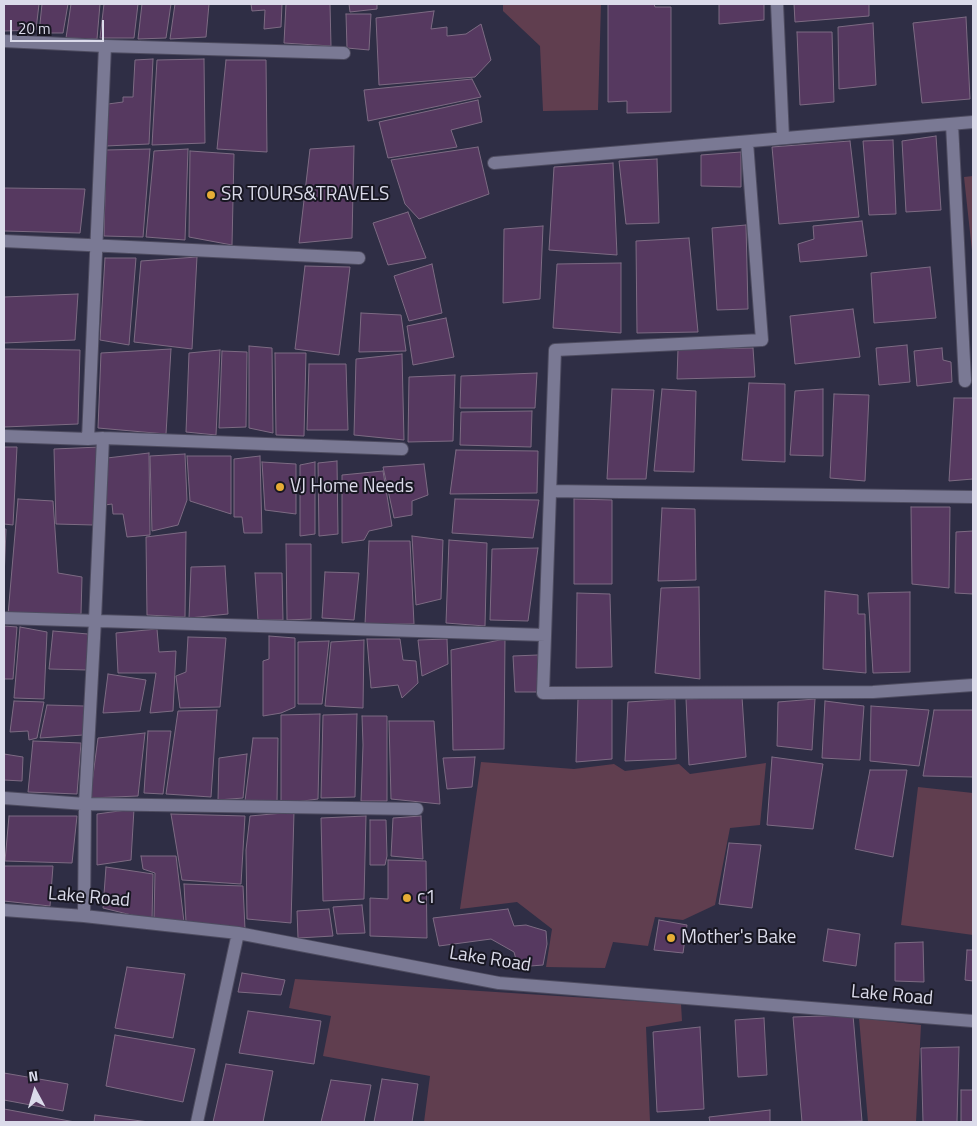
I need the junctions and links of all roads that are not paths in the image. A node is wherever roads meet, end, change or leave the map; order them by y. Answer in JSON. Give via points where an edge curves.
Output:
{"nodes":[{"id":1,"x":777,"y":4,"type":"edge"},
{"id":2,"x":4,"y":41,"type":"edge"},
{"id":3,"x":105,"y":46,"type":"junction"},
{"id":4,"x":344,"y":54,"type":"dead end"},
{"id":5,"x":973,"y":122,"type":"edge"},
{"id":6,"x":952,"y":124,"type":"junction"},
{"id":7,"x":782,"y":138,"type":"junction"},
{"id":8,"x":747,"y":142,"type":"junction"},
{"id":9,"x":494,"y":163,"type":"dead end"},
{"id":10,"x":4,"y":241,"type":"edge"},
{"id":11,"x":96,"y":246,"type":"junction"},
{"id":12,"x":359,"y":258,"type":"dead end"},
{"id":13,"x":965,"y":381,"type":"dead end"},
{"id":14,"x":4,"y":436,"type":"edge"},
{"id":15,"x":103,"y":438,"type":"junction"},
{"id":16,"x":88,"y":439,"type":"junction"},
{"id":17,"x":402,"y":449,"type":"dead end"},
{"id":18,"x":550,"y":492,"type":"junction"},
{"id":19,"x":973,"y":497,"type":"edge"},
{"id":20,"x":4,"y":618,"type":"edge"},
{"id":21,"x":95,"y":620,"type":"junction"},
{"id":22,"x":545,"y":636,"type":"junction"},
{"id":23,"x":973,"y":685,"type":"edge"},
{"id":24,"x":4,"y":798,"type":"edge"},
{"id":25,"x":85,"y":804,"type":"junction"},
{"id":26,"x":417,"y":809,"type":"dead end"},
{"id":27,"x":4,"y":910,"type":"edge"},
{"id":28,"x":84,"y":916,"type":"junction"},
{"id":29,"x":238,"y":933,"type":"junction"},
{"id":30,"x":973,"y":1021,"type":"edge"},
{"id":31,"x":197,"y":1122,"type":"edge"}],
"edges":[{"from":1,"to":7,"type":"street"},
{"from":2,"to":3,"type":"street"},
{"from":3,"to":4,"type":"street"},
{"from":3,"to":11,"type":"street"},
{"from":5,"to":6,"type":"street"},
{"from":6,"to":7,"type":"street"},
{"from":6,"to":13,"type":"street"},
{"from":7,"to":8,"type":"street"},
{"from":8,"to":9,"type":"street"},
{"from":8,"to":18,"type":"street","via":[[762,340],[555,350]]},
{"from":10,"to":11,"type":"street"},
{"from":11,"to":12,"type":"street"},
{"from":11,"to":16,"type":"street"},
{"from":14,"to":16,"type":"street"},
{"from":15,"to":16,"type":"street"},
{"from":15,"to":17,"type":"street"},
{"from":15,"to":21,"type":"street"},
{"from":18,"to":19,"type":"street"},
{"from":18,"to":22,"type":"street"},
{"from":20,"to":21,"type":"street"},
{"from":21,"to":22,"type":"street"},
{"from":21,"to":25,"type":"street"},
{"from":22,"to":23,"type":"street","via":[[543,693],[873,692]]},
{"from":24,"to":25,"type":"street"},
{"from":25,"to":26,"type":"street"},
{"from":25,"to":28,"type":"street"},
{"from":27,"to":28,"type":"street","name":"Lake Road"},
{"from":28,"to":29,"type":"street","name":"Lake Road"},
{"from":29,"to":30,"type":"street","name":"Lake Road","via":[[499,983]]},
{"from":29,"to":31,"type":"street"}]}
